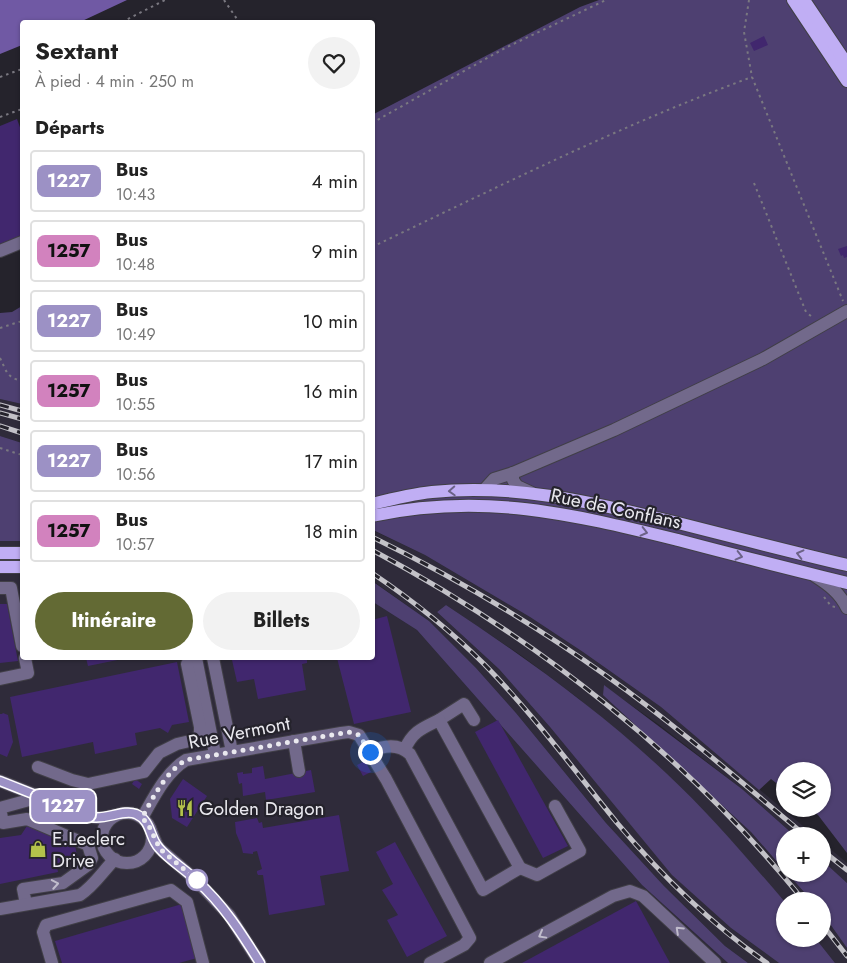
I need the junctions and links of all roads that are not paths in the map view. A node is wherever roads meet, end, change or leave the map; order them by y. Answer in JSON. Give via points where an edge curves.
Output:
{"nodes":[{"id":1,"x":793,"y":0,"type":"edge"},
{"id":2,"x":804,"y":0,"type":"edge"},
{"id":3,"x":847,"y":64,"type":"edge"},
{"id":4,"x":847,"y":81,"type":"edge"},
{"id":5,"x":20,"y":243,"type":"edge"},
{"id":6,"x":0,"y":251,"type":"edge"},
{"id":7,"x":846,"y":309,"type":"edge"},
{"id":8,"x":513,"y":473,"type":"junction"},
{"id":9,"x":484,"y":490,"type":"junction"},
{"id":10,"x":532,"y":493,"type":"junction"},
{"id":11,"x":375,"y":503,"type":"edge"},
{"id":12,"x":375,"y":516,"type":"edge"},
{"id":13,"x":0,"y":553,"type":"edge"},
{"id":14,"x":20,"y":554,"type":"edge"},
{"id":15,"x":847,"y":565,"type":"edge"},
{"id":16,"x":0,"y":567,"type":"edge"},
{"id":17,"x":20,"y":567,"type":"edge"},
{"id":18,"x":813,"y":574,"type":"junction"},
{"id":19,"x":847,"y":583,"type":"edge"},
{"id":20,"x":0,"y":588,"type":"edge"},
{"id":21,"x":843,"y":608,"type":"edge"},
{"id":22,"x":20,"y":635,"type":"edge"},
{"id":23,"x":25,"y":660,"type":"edge"},
{"id":24,"x":213,"y":660,"type":"edge"},
{"id":25,"x":192,"y":661,"type":"edge"},
{"id":26,"x":0,"y":679,"type":"edge"},
{"id":27,"x":439,"y":720,"type":"junction"},
{"id":28,"x":474,"y":720,"type":"dead end"},
{"id":29,"x":294,"y":741,"type":"junction"},
{"id":30,"x":404,"y":749,"type":"junction"},
{"id":31,"x":232,"y":752,"type":"junction"},
{"id":32,"x":370,"y":752,"type":"junction"},
{"id":33,"x":215,"y":754,"type":"junction"},
{"id":34,"x":38,"y":767,"type":"dead end"},
{"id":35,"x":299,"y":771,"type":"dead end"},
{"id":36,"x":0,"y":781,"type":"edge"},
{"id":37,"x":88,"y":784,"type":"junction"},
{"id":38,"x":40,"y":797,"type":"junction"},
{"id":39,"x":554,"y":806,"type":"dead end"},
{"id":40,"x":0,"y":808,"type":"edge"},
{"id":41,"x":76,"y":811,"type":"junction"},
{"id":42,"x":120,"y":814,"type":"junction"},
{"id":43,"x":142,"y":818,"type":"junction"},
{"id":44,"x":151,"y":831,"type":"junction"},
{"id":45,"x":104,"y":846,"type":"junction"},
{"id":46,"x":144,"y":856,"type":"junction"},
{"id":47,"x":169,"y":857,"type":"junction"},
{"id":48,"x":115,"y":859,"type":"junction"},
{"id":49,"x":520,"y":868,"type":"junction"},
{"id":50,"x":26,"y":904,"type":"junction"},
{"id":51,"x":0,"y":909,"type":"edge"},
{"id":52,"x":258,"y":962,"type":"edge"},
{"id":53,"x":52,"y":963,"type":"edge"},
{"id":54,"x":203,"y":963,"type":"edge"},
{"id":55,"x":430,"y":963,"type":"edge"},
{"id":56,"x":490,"y":963,"type":"edge"},
{"id":57,"x":715,"y":963,"type":"edge"}],
"edges":[{"from":1,"to":4,"type":"main road"},
{"from":2,"to":3,"type":"main road"},
{"from":5,"to":6,"type":"street"},
{"from":7,"to":8,"type":"street","name":"Rue de Conflans","via":[[763,359],[614,430]]},
{"from":8,"to":9,"type":"street","name":"Rue de Conflans","via":[[494,479]]},
{"from":8,"to":10,"type":"street","via":[[515,483]]},
{"from":9,"to":10,"type":"main road","name":"Rue de Conflans"},
{"from":9,"to":11,"type":"main road","name":"Rue de Conflans","one_way":true,"via":[[431,492]]},
{"from":15,"to":10,"type":"main road","name":"Rue de Conflans","one_way":true,"via":[[596,503]]},
{"from":12,"to":18,"type":"main road","name":"Rue de Conflans","one_way":true,"via":[[455,506],[547,511],[602,521]]},
{"from":13,"to":14,"type":"main road"},
{"from":16,"to":17,"type":"main road"},
{"from":18,"to":19,"type":"main road","name":"Rue de Conflans"},
{"from":18,"to":21,"type":"street","via":[[836,590],[842,598]]},
{"from":20,"to":22,"type":"street","via":[[11,588]]},
{"from":23,"to":26,"type":"street","via":[[28,673]]},
{"from":24,"to":31,"type":"street"},
{"from":25,"to":33,"type":"street"},
{"from":25,"to":37,"type":"street","via":[[200,734],[194,740],[159,753],[144,772]]},
{"from":27,"to":28,"type":"street","via":[[464,704]]},
{"from":27,"to":30,"type":"street","via":[[415,732]]},
{"from":27,"to":49,"type":"street"},
{"from":29,"to":31,"type":"street","name":"Rue Vermont"},
{"from":29,"to":32,"type":"street","name":"Rue Vermont","via":[[349,732],[359,735]]},
{"from":29,"to":35,"type":"street"},
{"from":30,"to":32,"type":"street","via":[[380,747]]},
{"from":30,"to":49,"type":"street","via":[[410,754],[483,890]]},
{"from":31,"to":33,"type":"street","name":"Rue Vermont"},
{"from":32,"to":55,"type":"street","via":[[470,938]]},
{"from":33,"to":43,"type":"street","name":"Rue Vermont","via":[[186,760],[176,766]]},
{"from":34,"to":37,"type":"street"},
{"from":36,"to":38,"type":"street"},
{"from":37,"to":41,"type":"street"},
{"from":38,"to":40,"type":"street"},
{"from":38,"to":41,"type":"street"},
{"from":39,"to":49,"type":"street","via":[[580,851],[537,875]]},
{"from":50,"to":40,"type":"street","one_way":true,"via":[[23,889],[63,883],[88,865],[92,858],[88,845],[27,819],[3,823]]},
{"from":41,"to":42,"type":"street","via":[[98,818]]},
{"from":41,"to":45,"type":"street","via":[[97,826]]},
{"from":42,"to":43,"type":"street","via":[[135,814]]},
{"from":42,"to":45,"type":"street","via":[[107,823]]},
{"from":43,"to":44,"type":"street"},
{"from":44,"to":46,"type":"street","via":[[150,847]]},
{"from":44,"to":47,"type":"street","via":[[157,846]]},
{"from":45,"to":48,"type":"street"},
{"from":46,"to":47,"type":"street","via":[[155,853]]},
{"from":46,"to":48,"type":"street","via":[[131,862]]},
{"from":47,"to":52,"type":"street","via":[[229,915]]},
{"from":48,"to":50,"type":"street","via":[[80,895]]},
{"from":50,"to":51,"type":"street"},
{"from":53,"to":54,"type":"street","via":[[43,932],[46,925],[171,890],[187,902]]},
{"from":57,"to":56,"type":"street","one_way":true,"via":[[643,896],[630,891],[613,896]]}]}
